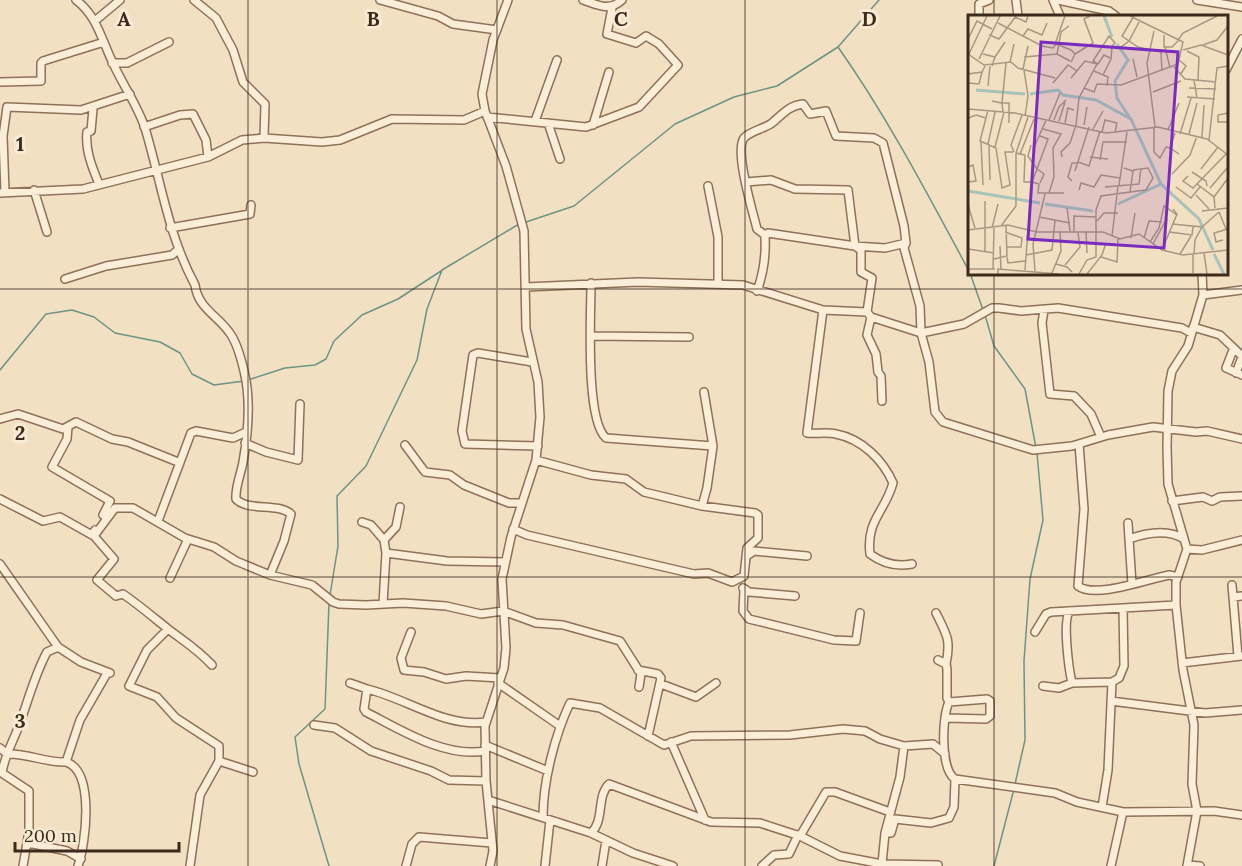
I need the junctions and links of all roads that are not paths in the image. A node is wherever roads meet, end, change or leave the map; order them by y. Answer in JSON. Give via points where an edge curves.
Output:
{"nodes":[{"id":1,"x":76,"y":0,"type":"edge"},
{"id":2,"x":120,"y":0,"type":"edge"},
{"id":3,"x":194,"y":0,"type":"edge"},
{"id":4,"x":380,"y":0,"type":"edge"},
{"id":5,"x":508,"y":0,"type":"edge"},
{"id":6,"x":583,"y":0,"type":"edge"},
{"id":7,"x":622,"y":0,"type":"edge"},
{"id":8,"x":989,"y":0,"type":"edge"},
{"id":9,"x":1016,"y":0,"type":"edge"},
{"id":10,"x":1053,"y":0,"type":"edge"},
{"id":11,"x":1058,"y":0,"type":"edge"},
{"id":12,"x":1197,"y":0,"type":"edge"},
{"id":13,"x":612,"y":8,"type":"junction"},
{"id":14,"x":1242,"y":8,"type":"edge"},
{"id":15,"x":979,"y":15,"type":"edge"},
{"id":16,"x":1018,"y":15,"type":"edge"},
{"id":17,"x":1060,"y":15,"type":"edge"},
{"id":18,"x":1115,"y":15,"type":"edge"},
{"id":19,"x":96,"y":20,"type":"junction"},
{"id":20,"x":497,"y":30,"type":"junction"},
{"id":21,"x":1242,"y":39,"type":"edge"},
{"id":22,"x":104,"y":42,"type":"junction"},
{"id":23,"x":169,"y":42,"type":"dead end"},
{"id":24,"x":557,"y":60,"type":"dead end"},
{"id":25,"x":112,"y":63,"type":"junction"},
{"id":26,"x":1227,"y":68,"type":"edge"},
{"id":27,"x":609,"y":72,"type":"dead end"},
{"id":28,"x":0,"y":82,"type":"edge"},
{"id":29,"x":130,"y":94,"type":"junction"},
{"id":30,"x":93,"y":109,"type":"junction"},
{"id":31,"x":486,"y":114,"type":"junction"},
{"id":32,"x":535,"y":121,"type":"junction"},
{"id":33,"x":548,"y":123,"type":"junction"},
{"id":34,"x":593,"y":125,"type":"junction"},
{"id":35,"x":144,"y":127,"type":"junction"},
{"id":36,"x":264,"y":138,"type":"junction"},
{"id":37,"x":208,"y":157,"type":"junction"},
{"id":38,"x":560,"y":159,"type":"dead end"},
{"id":39,"x":157,"y":169,"type":"junction"},
{"id":40,"x":746,"y":182,"type":"junction"},
{"id":41,"x":99,"y":184,"type":"junction"},
{"id":42,"x":708,"y":186,"type":"dead end"},
{"id":43,"x":34,"y":190,"type":"junction"},
{"id":44,"x":2,"y":193,"type":"edge"},
{"id":45,"x":251,"y":205,"type":"dead end"},
{"id":46,"x":170,"y":228,"type":"junction"},
{"id":47,"x":47,"y":232,"type":"dead end"},
{"id":48,"x":765,"y":235,"type":"junction"},
{"id":49,"x":906,"y":243,"type":"junction"},
{"id":50,"x":855,"y":246,"type":"junction"},
{"id":51,"x":179,"y":249,"type":"junction"},
{"id":52,"x":1202,"y":274,"type":"edge"},
{"id":53,"x":64,"y":279,"type":"dead end"},
{"id":54,"x":591,"y":283,"type":"junction"},
{"id":55,"x":718,"y":284,"type":"junction"},
{"id":56,"x":526,"y":287,"type":"junction"},
{"id":57,"x":1242,"y":290,"type":"edge"},
{"id":58,"x":757,"y":291,"type":"junction"},
{"id":59,"x":1203,"y":295,"type":"junction"},
{"id":60,"x":823,"y":310,"type":"junction"},
{"id":61,"x":1044,"y":310,"type":"junction"},
{"id":62,"x":869,"y":314,"type":"junction"},
{"id":63,"x":1192,"y":330,"type":"junction"},
{"id":64,"x":921,"y":333,"type":"junction"},
{"id":65,"x":591,"y":336,"type":"junction"},
{"id":66,"x":690,"y":337,"type":"dead end"},
{"id":67,"x":1233,"y":350,"type":"junction"},
{"id":68,"x":1242,"y":356,"type":"edge"},
{"id":69,"x":532,"y":362,"type":"junction"},
{"id":70,"x":1239,"y":374,"type":"edge"},
{"id":71,"x":704,"y":392,"type":"dead end"},
{"id":72,"x":882,"y":401,"type":"dead end"},
{"id":73,"x":300,"y":404,"type":"dead end"},
{"id":74,"x":0,"y":419,"type":"edge"},
{"id":75,"x":68,"y":427,"type":"junction"},
{"id":76,"x":1168,"y":428,"type":"junction"},
{"id":77,"x":246,"y":432,"type":"junction"},
{"id":78,"x":1101,"y":437,"type":"junction"},
{"id":79,"x":1242,"y":439,"type":"edge"},
{"id":80,"x":245,"y":443,"type":"junction"},
{"id":81,"x":1078,"y":444,"type":"junction"},
{"id":82,"x":405,"y":445,"type":"dead end"},
{"id":83,"x":538,"y":446,"type":"junction"},
{"id":84,"x":713,"y":446,"type":"junction"},
{"id":85,"x":536,"y":460,"type":"junction"},
{"id":86,"x":178,"y":462,"type":"junction"},
{"id":87,"x":1242,"y":496,"type":"edge"},
{"id":88,"x":0,"y":499,"type":"edge"},
{"id":89,"x":1172,"y":501,"type":"junction"},
{"id":90,"x":522,"y":503,"type":"junction"},
{"id":91,"x":702,"y":506,"type":"junction"},
{"id":92,"x":400,"y":507,"type":"dead end"},
{"id":93,"x":158,"y":521,"type":"junction"},
{"id":94,"x":362,"y":522,"type":"dead end"},
{"id":95,"x":1128,"y":523,"type":"dead end"},
{"id":96,"x":513,"y":529,"type":"junction"},
{"id":97,"x":1184,"y":538,"type":"junction"},
{"id":98,"x":188,"y":539,"type":"junction"},
{"id":99,"x":1129,"y":539,"type":"junction"},
{"id":100,"x":1242,"y":540,"type":"edge"},
{"id":101,"x":381,"y":541,"type":"junction"},
{"id":102,"x":1187,"y":549,"type":"junction"},
{"id":103,"x":386,"y":553,"type":"junction"},
{"id":104,"x":748,"y":555,"type":"junction"},
{"id":105,"x":807,"y":556,"type":"dead end"},
{"id":106,"x":505,"y":562,"type":"junction"},
{"id":107,"x":0,"y":564,"type":"edge"},
{"id":108,"x":912,"y":564,"type":"dead end"},
{"id":109,"x":270,"y":575,"type":"junction"},
{"id":110,"x":1178,"y":577,"type":"junction"},
{"id":111,"x":170,"y":578,"type":"dead end"},
{"id":112,"x":738,"y":581,"type":"junction"},
{"id":113,"x":1132,"y":584,"type":"junction"},
{"id":114,"x":1232,"y":585,"type":"dead end"},
{"id":115,"x":744,"y":590,"type":"junction"},
{"id":116,"x":795,"y":596,"type":"dead end"},
{"id":117,"x":1242,"y":596,"type":"edge"},
{"id":118,"x":1233,"y":597,"type":"junction"},
{"id":119,"x":383,"y":604,"type":"junction"},
{"id":120,"x":1176,"y":605,"type":"junction"},
{"id":121,"x":1123,"y":608,"type":"junction"},
{"id":122,"x":1071,"y":610,"type":"junction"},
{"id":123,"x":503,"y":611,"type":"junction"},
{"id":124,"x":860,"y":613,"type":"dead end"},
{"id":125,"x":936,"y":613,"type":"dead end"},
{"id":126,"x":168,"y":629,"type":"junction"},
{"id":127,"x":411,"y":632,"type":"dead end"},
{"id":128,"x":1035,"y":633,"type":"dead end"},
{"id":129,"x":58,"y":647,"type":"junction"},
{"id":130,"x":1240,"y":656,"type":"edge"},
{"id":131,"x":938,"y":660,"type":"dead end"},
{"id":132,"x":1182,"y":663,"type":"junction"},
{"id":133,"x":946,"y":664,"type":"junction"},
{"id":134,"x":212,"y":665,"type":"dead end"},
{"id":135,"x":638,"y":670,"type":"junction"},
{"id":136,"x":499,"y":681,"type":"junction"},
{"id":137,"x":1112,"y":682,"type":"junction"},
{"id":138,"x":350,"y":683,"type":"dead end"},
{"id":139,"x":716,"y":683,"type":"dead end"},
{"id":140,"x":1072,"y":683,"type":"junction"},
{"id":141,"x":661,"y":684,"type":"junction"},
{"id":142,"x":1043,"y":686,"type":"dead end"},
{"id":143,"x":639,"y":687,"type":"dead end"},
{"id":144,"x":368,"y":689,"type":"junction"},
{"id":145,"x":1110,"y":701,"type":"junction"},
{"id":146,"x":949,"y":702,"type":"junction"},
{"id":147,"x":1191,"y":711,"type":"junction"},
{"id":148,"x":1242,"y":711,"type":"edge"},
{"id":149,"x":946,"y":718,"type":"junction"},
{"id":150,"x":486,"y":722,"type":"junction"},
{"id":151,"x":314,"y":725,"type":"dead end"},
{"id":152,"x":560,"y":726,"type":"junction"},
{"id":153,"x":648,"y":736,"type":"junction"},
{"id":154,"x":671,"y":742,"type":"junction"},
{"id":155,"x":904,"y":746,"type":"junction"},
{"id":156,"x":0,"y":748,"type":"edge"},
{"id":157,"x":485,"y":748,"type":"junction"},
{"id":158,"x":7,"y":754,"type":"junction"},
{"id":159,"x":945,"y":754,"type":"junction"},
{"id":160,"x":219,"y":761,"type":"junction"},
{"id":161,"x":66,"y":762,"type":"junction"},
{"id":162,"x":548,"y":771,"type":"junction"},
{"id":163,"x":253,"y":772,"type":"dead end"},
{"id":164,"x":955,"y":778,"type":"junction"},
{"id":165,"x":0,"y":779,"type":"edge"},
{"id":166,"x":10,"y":781,"type":"junction"},
{"id":167,"x":486,"y":781,"type":"junction"},
{"id":168,"x":488,"y":800,"type":"junction"},
{"id":169,"x":1102,"y":807,"type":"junction"},
{"id":170,"x":1197,"y":811,"type":"junction"},
{"id":171,"x":890,"y":812,"type":"junction"},
{"id":172,"x":1123,"y":812,"type":"junction"},
{"id":173,"x":1242,"y":815,"type":"edge"},
{"id":174,"x":546,"y":818,"type":"junction"},
{"id":175,"x":705,"y":820,"type":"junction"},
{"id":176,"x":591,"y":833,"type":"junction"},
{"id":177,"x":885,"y":833,"type":"junction"},
{"id":178,"x":799,"y":835,"type":"junction"},
{"id":179,"x":606,"y":840,"type":"junction"},
{"id":180,"x":28,"y":843,"type":"junction"},
{"id":181,"x":492,"y":843,"type":"junction"},
{"id":182,"x":80,"y":862,"type":"edge"},
{"id":183,"x":654,"y":862,"type":"edge"},
{"id":184,"x":884,"y":865,"type":"edge"},
{"id":185,"x":938,"y":865,"type":"edge"},
{"id":186,"x":23,"y":866,"type":"edge"},
{"id":187,"x":190,"y":866,"type":"edge"},
{"id":188,"x":406,"y":866,"type":"edge"},
{"id":189,"x":490,"y":866,"type":"edge"},
{"id":190,"x":545,"y":866,"type":"edge"},
{"id":191,"x":602,"y":866,"type":"edge"},
{"id":192,"x":673,"y":866,"type":"edge"},
{"id":193,"x":762,"y":866,"type":"edge"},
{"id":194,"x":1111,"y":866,"type":"edge"},
{"id":195,"x":1188,"y":866,"type":"edge"},
{"id":196,"x":1200,"y":866,"type":"edge"}],
"edges":[{"from":1,"to":19,"type":"street"},
{"from":2,"to":19,"type":"street"},
{"from":3,"to":36,"type":"street","via":[[216,18],[233,50],[243,82],[264,104]]},
{"from":4,"to":20,"type":"street","via":[[453,24]]},
{"from":5,"to":20,"type":"street"},
{"from":6,"to":13,"type":"street"},
{"from":7,"to":13,"type":"street"},
{"from":8,"to":15,"type":"street","via":[[979,4]]},
{"from":9,"to":16,"type":"street"},
{"from":10,"to":17,"type":"street"},
{"from":11,"to":18,"type":"street"},
{"from":12,"to":14,"type":"street"},
{"from":13,"to":34,"type":"street","via":[[607,34],[636,43],[646,36],[678,65],[639,107]]},
{"from":19,"to":22,"type":"street"},
{"from":20,"to":31,"type":"street","via":[[482,94]]},
{"from":21,"to":26,"type":"street"},
{"from":22,"to":25,"type":"street"},
{"from":22,"to":28,"type":"street","via":[[43,61],[42,81]]},
{"from":23,"to":25,"type":"street","via":[[127,63]]},
{"from":24,"to":32,"type":"street"},
{"from":25,"to":29,"type":"street"},
{"from":27,"to":34,"type":"street"},
{"from":29,"to":30,"type":"street"},
{"from":29,"to":35,"type":"street"},
{"from":30,"to":41,"type":"street","via":[[86,141]]},
{"from":30,"to":44,"type":"street","via":[[7,108]]},
{"from":31,"to":32,"type":"street"},
{"from":31,"to":36,"type":"street","via":[[464,120],[392,119],[340,140],[322,142]]},
{"from":31,"to":56,"type":"street","via":[[520,213]]},
{"from":32,"to":33,"type":"street"},
{"from":33,"to":34,"type":"street"},
{"from":33,"to":38,"type":"street"},
{"from":35,"to":37,"type":"street","via":[[193,114],[206,140]]},
{"from":35,"to":39,"type":"street"},
{"from":36,"to":37,"type":"street","via":[[242,140]]},
{"from":37,"to":39,"type":"street"},
{"from":39,"to":41,"type":"street"},
{"from":39,"to":46,"type":"street"},
{"from":40,"to":48,"type":"street","via":[[756,229]]},
{"from":40,"to":49,"type":"street","via":[[741,146],[746,136],[772,123],[793,105],[804,104],[810,114],[826,111],[836,136],[874,138],[883,143]]},
{"from":40,"to":50,"type":"street","via":[[771,180],[795,189],[848,190]]},
{"from":41,"to":43,"type":"street","via":[[83,189]]},
{"from":42,"to":55,"type":"street","via":[[718,237]]},
{"from":43,"to":44,"type":"street"},
{"from":43,"to":47,"type":"street"},
{"from":45,"to":46,"type":"street","via":[[248,215]]},
{"from":46,"to":51,"type":"street"},
{"from":48,"to":50,"type":"street","via":[[771,232]]},
{"from":48,"to":58,"type":"street","via":[[766,255]]},
{"from":49,"to":50,"type":"street","via":[[885,248]]},
{"from":49,"to":64,"type":"street","via":[[904,248],[920,306]]},
{"from":50,"to":62,"type":"street","via":[[861,250],[861,273],[872,278]]},
{"from":51,"to":53,"type":"street","via":[[172,255],[106,266]]},
{"from":51,"to":77,"type":"street","via":[[195,285],[195,294],[231,335],[244,371]]},
{"from":52,"to":59,"type":"street"},
{"from":54,"to":55,"type":"street"},
{"from":54,"to":56,"type":"street"},
{"from":54,"to":65,"type":"street"},
{"from":55,"to":58,"type":"street","via":[[743,285]]},
{"from":56,"to":69,"type":"street","via":[[526,329]]},
{"from":57,"to":59,"type":"street"},
{"from":58,"to":60,"type":"street"},
{"from":59,"to":63,"type":"street"},
{"from":60,"to":62,"type":"street"},
{"from":60,"to":108,"type":"street","via":[[807,433],[835,434],[859,442],[886,468],[893,483],[889,499],[870,526],[870,554],[878,561],[900,567]]},
{"from":61,"to":63,"type":"street","via":[[1058,308],[1113,315]]},
{"from":61,"to":64,"type":"street","via":[[992,308],[964,324]]},
{"from":61,"to":78,"type":"street","via":[[1050,394],[1074,396],[1091,414]]},
{"from":62,"to":64,"type":"street"},
{"from":62,"to":72,"type":"street","via":[[867,335],[876,354]]},
{"from":63,"to":67,"type":"street","via":[[1220,335]]},
{"from":63,"to":76,"type":"street","via":[[1186,350],[1172,371]]},
{"from":64,"to":81,"type":"street","via":[[935,412],[940,419],[1037,450]]},
{"from":65,"to":66,"type":"street"},
{"from":65,"to":84,"type":"street","via":[[594,410],[600,433],[606,438]]},
{"from":67,"to":68,"type":"street"},
{"from":67,"to":70,"type":"street","via":[[1226,366]]},
{"from":68,"to":70,"type":"street"},
{"from":69,"to":83,"type":"street","via":[[540,393]]},
{"from":69,"to":83,"type":"street","via":[[473,355],[462,435],[465,444],[477,446]]},
{"from":71,"to":84,"type":"street"},
{"from":73,"to":80,"type":"street","via":[[298,460]]},
{"from":74,"to":75,"type":"street","via":[[18,414],[61,429]]},
{"from":75,"to":86,"type":"street","via":[[76,422]]},
{"from":75,"to":88,"type":"street","via":[[67,439],[52,467],[111,501],[92,535],[60,517],[43,521]]},
{"from":76,"to":78,"type":"street"},
{"from":76,"to":79,"type":"street","via":[[1207,430]]},
{"from":76,"to":89,"type":"street"},
{"from":77,"to":80,"type":"street"},
{"from":77,"to":86,"type":"street","via":[[233,438],[193,431]]},
{"from":78,"to":81,"type":"street"},
{"from":80,"to":109,"type":"street","via":[[238,501],[291,514]]},
{"from":81,"to":113,"type":"street","via":[[1084,509],[1078,586],[1094,590]]},
{"from":82,"to":90,"type":"street","via":[[425,472],[450,475],[464,485]]},
{"from":83,"to":85,"type":"street"},
{"from":84,"to":91,"type":"street"},
{"from":85,"to":90,"type":"street"},
{"from":85,"to":91,"type":"street","via":[[591,475],[626,479],[644,492]]},
{"from":86,"to":93,"type":"street"},
{"from":87,"to":89,"type":"street"},
{"from":89,"to":97,"type":"street"},
{"from":90,"to":96,"type":"street"},
{"from":91,"to":104,"type":"street","via":[[757,514],[758,538],[748,545]]},
{"from":92,"to":101,"type":"street","via":[[396,526]]},
{"from":93,"to":98,"type":"street"},
{"from":93,"to":126,"type":"street","via":[[125,506],[112,510],[94,536],[114,559],[97,580],[111,594],[123,594],[152,613]]},
{"from":94,"to":101,"type":"street","via":[[371,525]]},
{"from":95,"to":99,"type":"street"},
{"from":96,"to":106,"type":"street"},
{"from":96,"to":112,"type":"street","via":[[527,536]]},
{"from":97,"to":99,"type":"street","via":[[1153,533]]},
{"from":97,"to":102,"type":"street"},
{"from":98,"to":109,"type":"street"},
{"from":98,"to":111,"type":"street"},
{"from":99,"to":113,"type":"street"},
{"from":100,"to":102,"type":"street","via":[[1202,550]]},
{"from":101,"to":103,"type":"street"},
{"from":102,"to":110,"type":"street"},
{"from":103,"to":106,"type":"street","via":[[447,561]]},
{"from":103,"to":119,"type":"street"},
{"from":104,"to":105,"type":"street","via":[[754,551]]},
{"from":104,"to":112,"type":"street","via":[[744,576]]},
{"from":106,"to":123,"type":"street"},
{"from":107,"to":129,"type":"street"},
{"from":109,"to":119,"type":"street","via":[[312,585],[336,603]]},
{"from":110,"to":113,"type":"street","via":[[1169,575]]},
{"from":110,"to":120,"type":"street"},
{"from":112,"to":115,"type":"street"},
{"from":114,"to":118,"type":"street"},
{"from":115,"to":116,"type":"street"},
{"from":115,"to":124,"type":"street","via":[[743,611],[749,619],[834,640],[856,641]]},
{"from":117,"to":118,"type":"street"},
{"from":118,"to":130,"type":"street"},
{"from":119,"to":123,"type":"street","via":[[446,606],[481,614]]},
{"from":120,"to":121,"type":"street"},
{"from":120,"to":132,"type":"street"},
{"from":121,"to":122,"type":"street"},
{"from":121,"to":137,"type":"street","via":[[1124,666]]},
{"from":122,"to":128,"type":"street","via":[[1048,612]]},
{"from":122,"to":140,"type":"street","via":[[1066,617]]},
{"from":123,"to":135,"type":"street","via":[[536,623],[562,625],[620,641]]},
{"from":123,"to":136,"type":"street","via":[[506,648]]},
{"from":125,"to":133,"type":"street","via":[[950,645]]},
{"from":126,"to":134,"type":"street","via":[[194,646]]},
{"from":126,"to":160,"type":"street","via":[[147,650],[129,686],[165,703],[176,718],[215,741]]},
{"from":127,"to":136,"type":"street","via":[[402,658],[404,670],[446,680],[466,676]]},
{"from":129,"to":158,"type":"street","via":[[47,652],[42,661]]},
{"from":129,"to":161,"type":"street","via":[[108,674],[80,720]]},
{"from":130,"to":132,"type":"street"},
{"from":131,"to":133,"type":"street"},
{"from":132,"to":147,"type":"street"},
{"from":133,"to":146,"type":"street"},
{"from":135,"to":141,"type":"street","via":[[658,674]]},
{"from":135,"to":143,"type":"street","via":[[642,676]]},
{"from":136,"to":150,"type":"street"},
{"from":136,"to":152,"type":"street"},
{"from":137,"to":140,"type":"street"},
{"from":137,"to":145,"type":"street"},
{"from":138,"to":144,"type":"street"},
{"from":139,"to":141,"type":"street","via":[[696,697]]},
{"from":140,"to":142,"type":"street","via":[[1059,688]]},
{"from":141,"to":153,"type":"street"},
{"from":144,"to":150,"type":"street","via":[[442,717],[472,724]]},
{"from":144,"to":157,"type":"street","via":[[366,712],[424,741],[472,753]]},
{"from":145,"to":147,"type":"street"},
{"from":145,"to":169,"type":"street","via":[[1108,770]]},
{"from":146,"to":149,"type":"street"},
{"from":146,"to":149,"type":"street","via":[[987,699],[990,716]]},
{"from":147,"to":148,"type":"street"},
{"from":147,"to":170,"type":"street","via":[[1192,784]]},
{"from":149,"to":159,"type":"street"},
{"from":150,"to":157,"type":"street"},
{"from":151,"to":167,"type":"street","via":[[335,729],[371,751],[449,780]]},
{"from":152,"to":153,"type":"street","via":[[570,703],[586,704]]},
{"from":152,"to":162,"type":"street"},
{"from":153,"to":154,"type":"street","via":[[664,745]]},
{"from":154,"to":155,"type":"street","via":[[691,735],[790,735],[843,729],[865,731],[880,740]]},
{"from":154,"to":175,"type":"street"},
{"from":155,"to":159,"type":"street","via":[[927,743],[941,748]]},
{"from":155,"to":171,"type":"street"},
{"from":156,"to":158,"type":"street"},
{"from":157,"to":162,"type":"street"},
{"from":157,"to":167,"type":"street"},
{"from":158,"to":161,"type":"street","via":[[51,763]]},
{"from":158,"to":166,"type":"street","via":[[3,773]]},
{"from":159,"to":164,"type":"street","via":[[947,769]]},
{"from":160,"to":163,"type":"street"},
{"from":160,"to":187,"type":"street","via":[[200,795]]},
{"from":161,"to":182,"type":"street","via":[[77,767],[83,779],[86,825]]},
{"from":162,"to":174,"type":"street"},
{"from":164,"to":169,"type":"street","via":[[1055,794]]},
{"from":164,"to":177,"type":"street","via":[[954,807],[949,818],[931,823],[895,819],[891,833]]},
{"from":165,"to":166,"type":"street"},
{"from":166,"to":180,"type":"street","via":[[28,791]]},
{"from":167,"to":168,"type":"street"},
{"from":168,"to":174,"type":"street"},
{"from":168,"to":181,"type":"street"},
{"from":169,"to":172,"type":"street"},
{"from":170,"to":172,"type":"street"},
{"from":170,"to":173,"type":"street"},
{"from":170,"to":195,"type":"street"},
{"from":171,"to":177,"type":"street"},
{"from":171,"to":178,"type":"street","via":[[826,792]]},
{"from":172,"to":194,"type":"street"},
{"from":174,"to":176,"type":"street"},
{"from":174,"to":190,"type":"street"},
{"from":175,"to":176,"type":"street","via":[[609,784],[604,791],[599,824]]},
{"from":175,"to":178,"type":"street","via":[[760,823]]},
{"from":176,"to":179,"type":"street"},
{"from":177,"to":184,"type":"street"},
{"from":178,"to":184,"type":"street","via":[[840,856]]},
{"from":178,"to":193,"type":"street","via":[[789,854],[774,855]]},
{"from":179,"to":183,"type":"street"},
{"from":179,"to":191,"type":"street"},
{"from":180,"to":182,"type":"street","via":[[67,851]]},
{"from":180,"to":186,"type":"street"},
{"from":181,"to":188,"type":"street","via":[[419,837],[412,844]]},
{"from":181,"to":189,"type":"street"},
{"from":183,"to":192,"type":"street"},
{"from":184,"to":185,"type":"street"},
{"from":195,"to":196,"type":"street"}]}
